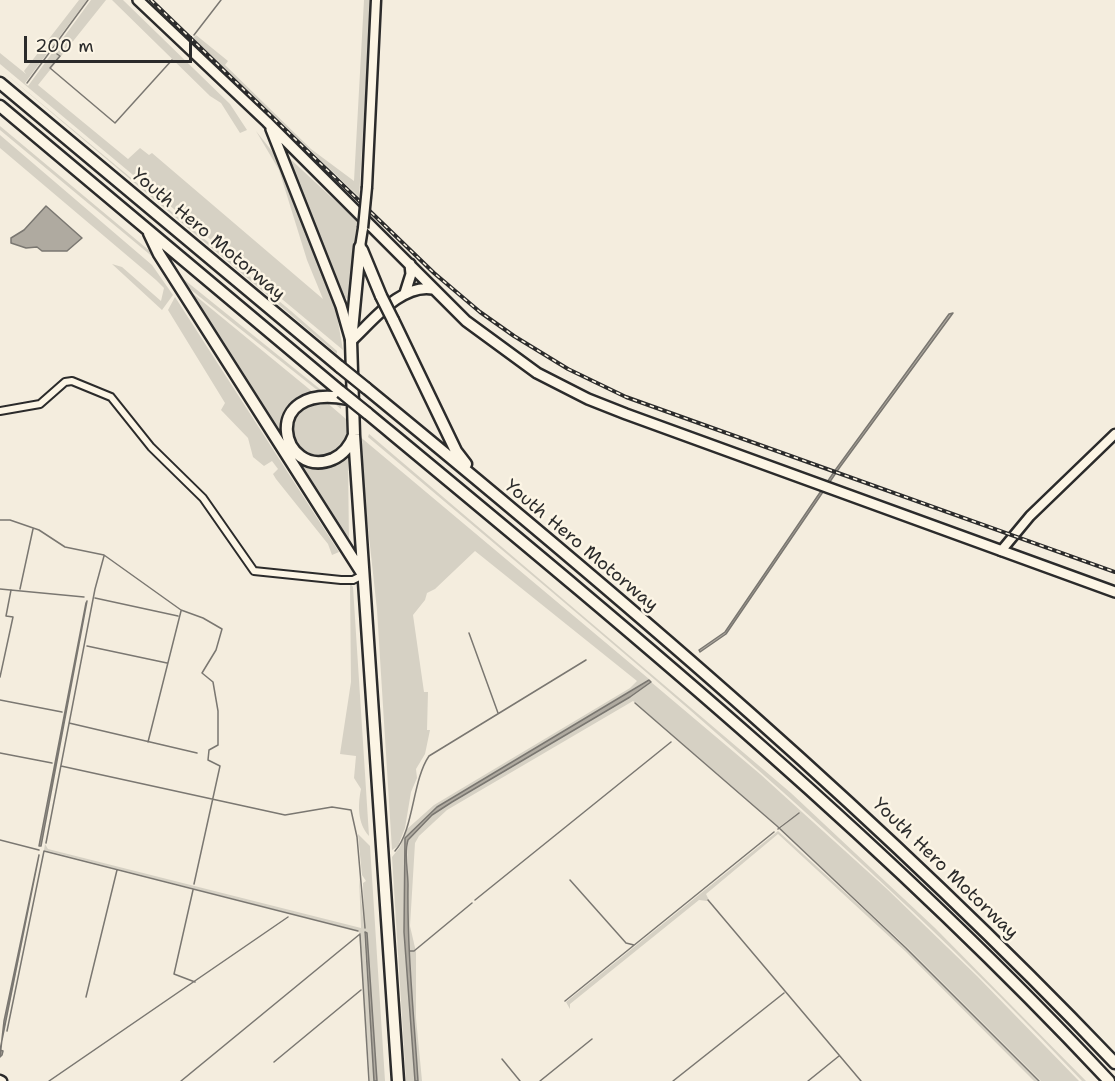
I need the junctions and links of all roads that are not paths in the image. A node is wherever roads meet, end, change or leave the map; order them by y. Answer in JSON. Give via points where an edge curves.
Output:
{"nodes":[{"id":1,"x":138,"y":0,"type":"edge"},
{"id":2,"x":376,"y":0,"type":"edge"},
{"id":3,"x":0,"y":83,"type":"edge"},
{"id":4,"x":0,"y":106,"type":"edge"},
{"id":5,"x":267,"y":122,"type":"junction"},
{"id":6,"x":148,"y":230,"type":"junction"},
{"id":7,"x":360,"y":247,"type":"junction"},
{"id":8,"x":410,"y":263,"type":"junction"},
{"id":9,"x":433,"y":289,"type":"junction"},
{"id":10,"x":405,"y":293,"type":"junction"},
{"id":11,"x":351,"y":341,"type":"junction"},
{"id":12,"x":344,"y":396,"type":"junction"},
{"id":13,"x":0,"y":411,"type":"edge"},
{"id":14,"x":1115,"y":434,"type":"edge"},
{"id":15,"x":354,"y":435,"type":"junction"},
{"id":16,"x":477,"y":479,"type":"junction"},
{"id":17,"x":1001,"y":551,"type":"junction"},
{"id":18,"x":363,"y":574,"type":"junction"},
{"id":19,"x":1115,"y":592,"type":"edge"},
{"id":20,"x":1115,"y":1063,"type":"edge"},
{"id":21,"x":398,"y":1081,"type":"edge"},
{"id":22,"x":1109,"y":1081,"type":"edge"}],
"edges":[{"from":1,"to":5,"type":"main road"},
{"from":2,"to":7,"type":"main road","bridge":true,"via":[[367,187]]},
{"from":3,"to":16,"type":"highway","name":"Youth Hero Motorway","bridge":true},
{"from":4,"to":6,"type":"highway","name":"Youth Hero Motorway"},
{"from":5,"to":8,"type":"main road"},
{"from":5,"to":11,"type":"main road","via":[[341,306]]},
{"from":6,"to":12,"type":"highway","name":"Youth Hero Motorway"},
{"from":6,"to":18,"type":"highway","via":[[159,254]]},
{"from":7,"to":11,"type":"highway"},
{"from":7,"to":16,"type":"highway","bridge":true,"via":[[456,451]]},
{"from":8,"to":9,"type":"main road"},
{"from":8,"to":10,"type":"main road"},
{"from":9,"to":10,"type":"main road"},
{"from":9,"to":17,"type":"main road","via":[[488,339],[565,388]]},
{"from":10,"to":11,"type":"main road"},
{"from":11,"to":15,"type":"highway"},
{"from":12,"to":15,"type":"highway","via":[[322,395],[296,405],[288,421],[288,440],[302,457],[324,462],[345,451]]},
{"from":12,"to":22,"type":"highway","name":"Youth Hero Motorway","bridge":true,"via":[[626,628],[824,801],[965,934]]},
{"from":13,"to":18,"type":"street","via":[[14,406],[33,407],[65,382],[72,381],[111,397],[151,447],[197,491],[254,571],[341,580],[353,580]]},
{"from":14,"to":17,"type":"main road","via":[[1030,516]]},
{"from":15,"to":18,"type":"highway"},
{"from":16,"to":20,"type":"highway","name":"Youth Hero Motorway","via":[[836,788],[977,922]]},
{"from":17,"to":19,"type":"main road"},
{"from":18,"to":21,"type":"highway"}]}
